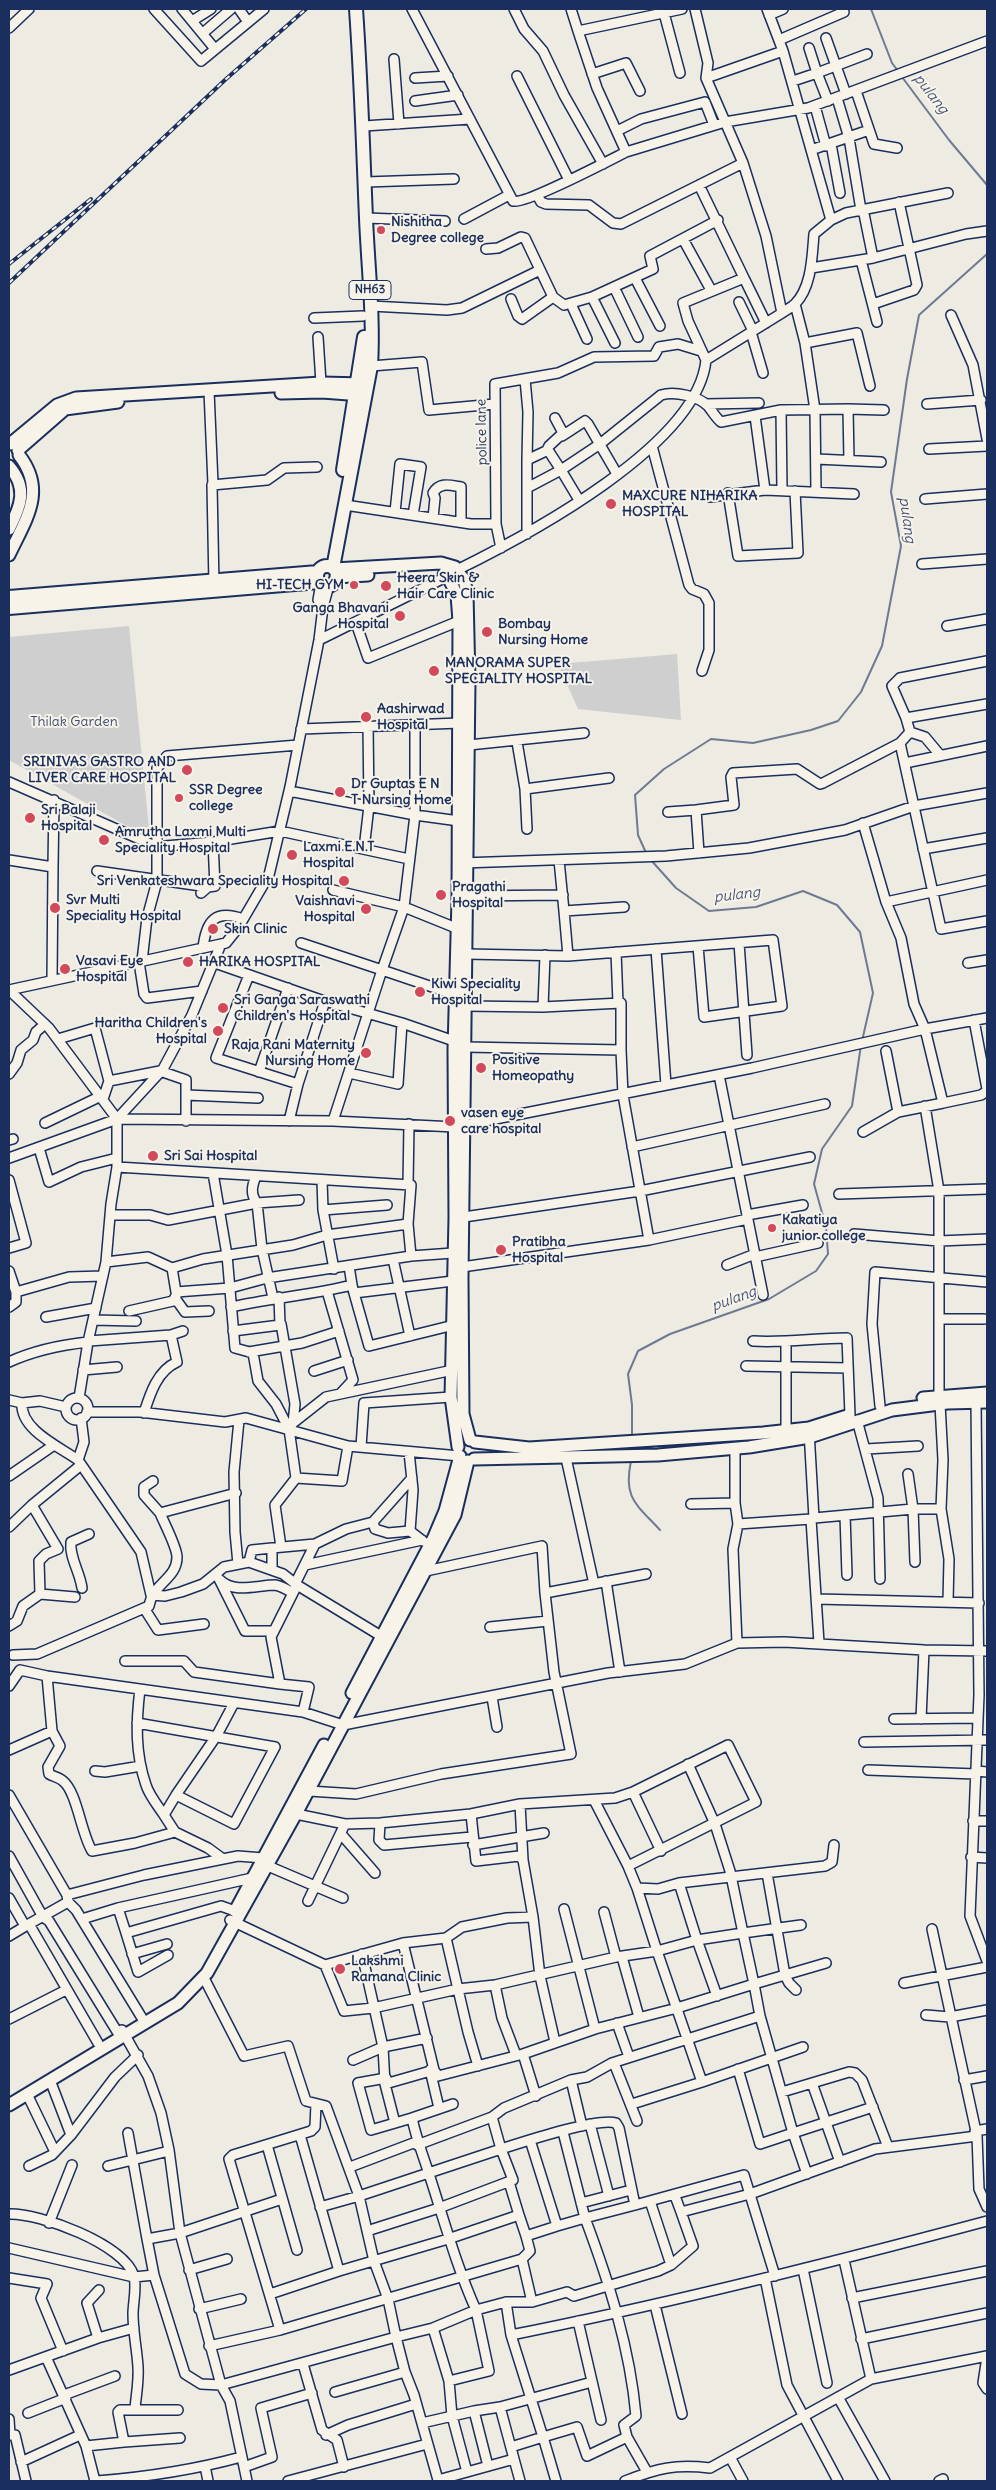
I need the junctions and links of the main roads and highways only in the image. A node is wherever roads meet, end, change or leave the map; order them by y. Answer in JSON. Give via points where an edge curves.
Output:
{"nodes":[{"id":1,"x":349,"y":9,"type":"edge"},
{"id":2,"x":356,"y":9,"type":"edge"},
{"id":3,"x":367,"y":311,"type":"junction"},
{"id":4,"x":362,"y":389,"type":"junction"},
{"id":5,"x":209,"y":393,"type":"junction"},
{"id":6,"x":14,"y":448,"type":"edge"},
{"id":7,"x":9,"y":466,"type":"edge"},
{"id":8,"x":9,"y":529,"type":"edge"},
{"id":9,"x":9,"y":554,"type":"edge"},
{"id":10,"x":450,"y":573,"type":"junction"},
{"id":11,"x":327,"y":575,"type":"junction"},
{"id":12,"x":214,"y":586,"type":"junction"},
{"id":13,"x":9,"y":597,"type":"edge"},
{"id":14,"x":9,"y":608,"type":"edge"},
{"id":15,"x":463,"y":863,"type":"junction"},
{"id":16,"x":459,"y":1126,"type":"junction"},
{"id":17,"x":457,"y":1324,"type":"junction"},
{"id":18,"x":987,"y":1393,"type":"edge"},
{"id":19,"x":940,"y":1400,"type":"junction"},
{"id":20,"x":982,"y":1402,"type":"edge"},
{"id":21,"x":854,"y":1418,"type":"junction"},
{"id":22,"x":809,"y":1432,"type":"junction"},
{"id":23,"x":472,"y":1441,"type":"junction"},
{"id":24,"x":465,"y":1456,"type":"junction"},
{"id":25,"x":340,"y":1724,"type":"junction"},
{"id":26,"x":265,"y":1862,"type":"junction"},
{"id":27,"x":234,"y":1918,"type":"junction"},
{"id":28,"x":122,"y":2034,"type":"junction"},
{"id":29,"x":9,"y":2096,"type":"edge"},
{"id":30,"x":9,"y":2105,"type":"edge"}],
"edges":[{"from":1,"to":3,"type":"highway","number":"NH63"},
{"from":2,"to":3,"type":"highway","number":"NH63","via":[[364,126]]},
{"from":3,"to":4,"type":"highway","number":"NH63"},
{"from":3,"to":4,"type":"highway","number":"NH63","via":[[373,338],[371,366]]},
{"from":4,"to":5,"type":"main road"},
{"from":4,"to":5,"type":"main road","via":[[321,383]]},
{"from":4,"to":11,"type":"highway","number":"NH63"},
{"from":4,"to":11,"type":"highway","number":"NH63","via":[[346,505]]},
{"from":5,"to":6,"type":"main road","via":[[65,409]]},
{"from":6,"to":7,"type":"main road","via":[[17,460]]},
{"from":6,"to":9,"type":"main road","via":[[31,477],[33,499]]},
{"from":7,"to":8,"type":"main road","via":[[18,479],[22,496]]},
{"from":10,"to":11,"type":"main road","via":[[441,563]]},
{"from":10,"to":15,"type":"main road","via":[[457,595],[459,621],[459,821]]},
{"from":10,"to":15,"type":"main road","via":[[464,579],[467,594],[469,745]]},
{"from":11,"to":12,"type":"highway"},
{"from":12,"to":13,"type":"highway"},
{"from":12,"to":14,"type":"highway"},
{"from":15,"to":16,"type":"main road","via":[[456,928],[454,1041]]},
{"from":15,"to":16,"type":"main road","via":[[468,896],[465,1048]]},
{"from":16,"to":17,"type":"main road","via":[[453,1253]]},
{"from":16,"to":17,"type":"main road","via":[[464,1217]]},
{"from":17,"to":23,"type":"main road","via":[[463,1414]]},
{"from":17,"to":24,"type":"main road","via":[[451,1397]]},
{"from":18,"to":19,"type":"main road"},
{"from":19,"to":20,"type":"main road"},
{"from":19,"to":21,"type":"main road"},
{"from":19,"to":21,"type":"main road","via":[[880,1406]]},
{"from":21,"to":22,"type":"main road"},
{"from":22,"to":23,"type":"main road","via":[[529,1448]]},
{"from":22,"to":24,"type":"main road","via":[[735,1449],[658,1455],[566,1458]]},
{"from":23,"to":24,"type":"main road","via":[[462,1442]]},
{"from":23,"to":24,"type":"main road","via":[[479,1450]]},
{"from":24,"to":25,"type":"main road","via":[[445,1511],[425,1543]]},
{"from":24,"to":25,"type":"main road","via":[[455,1514]]},
{"from":25,"to":26,"type":"main road"},
{"from":25,"to":26,"type":"main road","via":[[296,1814]]},
{"from":26,"to":27,"type":"main road"},
{"from":26,"to":27,"type":"main road","via":[[252,1878]]},
{"from":27,"to":28,"type":"main road","via":[[196,1977],[181,1992]]},
{"from":27,"to":28,"type":"main road","via":[[204,1978],[178,2003]]},
{"from":28,"to":29,"type":"main road","via":[[98,2043]]},
{"from":28,"to":30,"type":"main road"}]}
